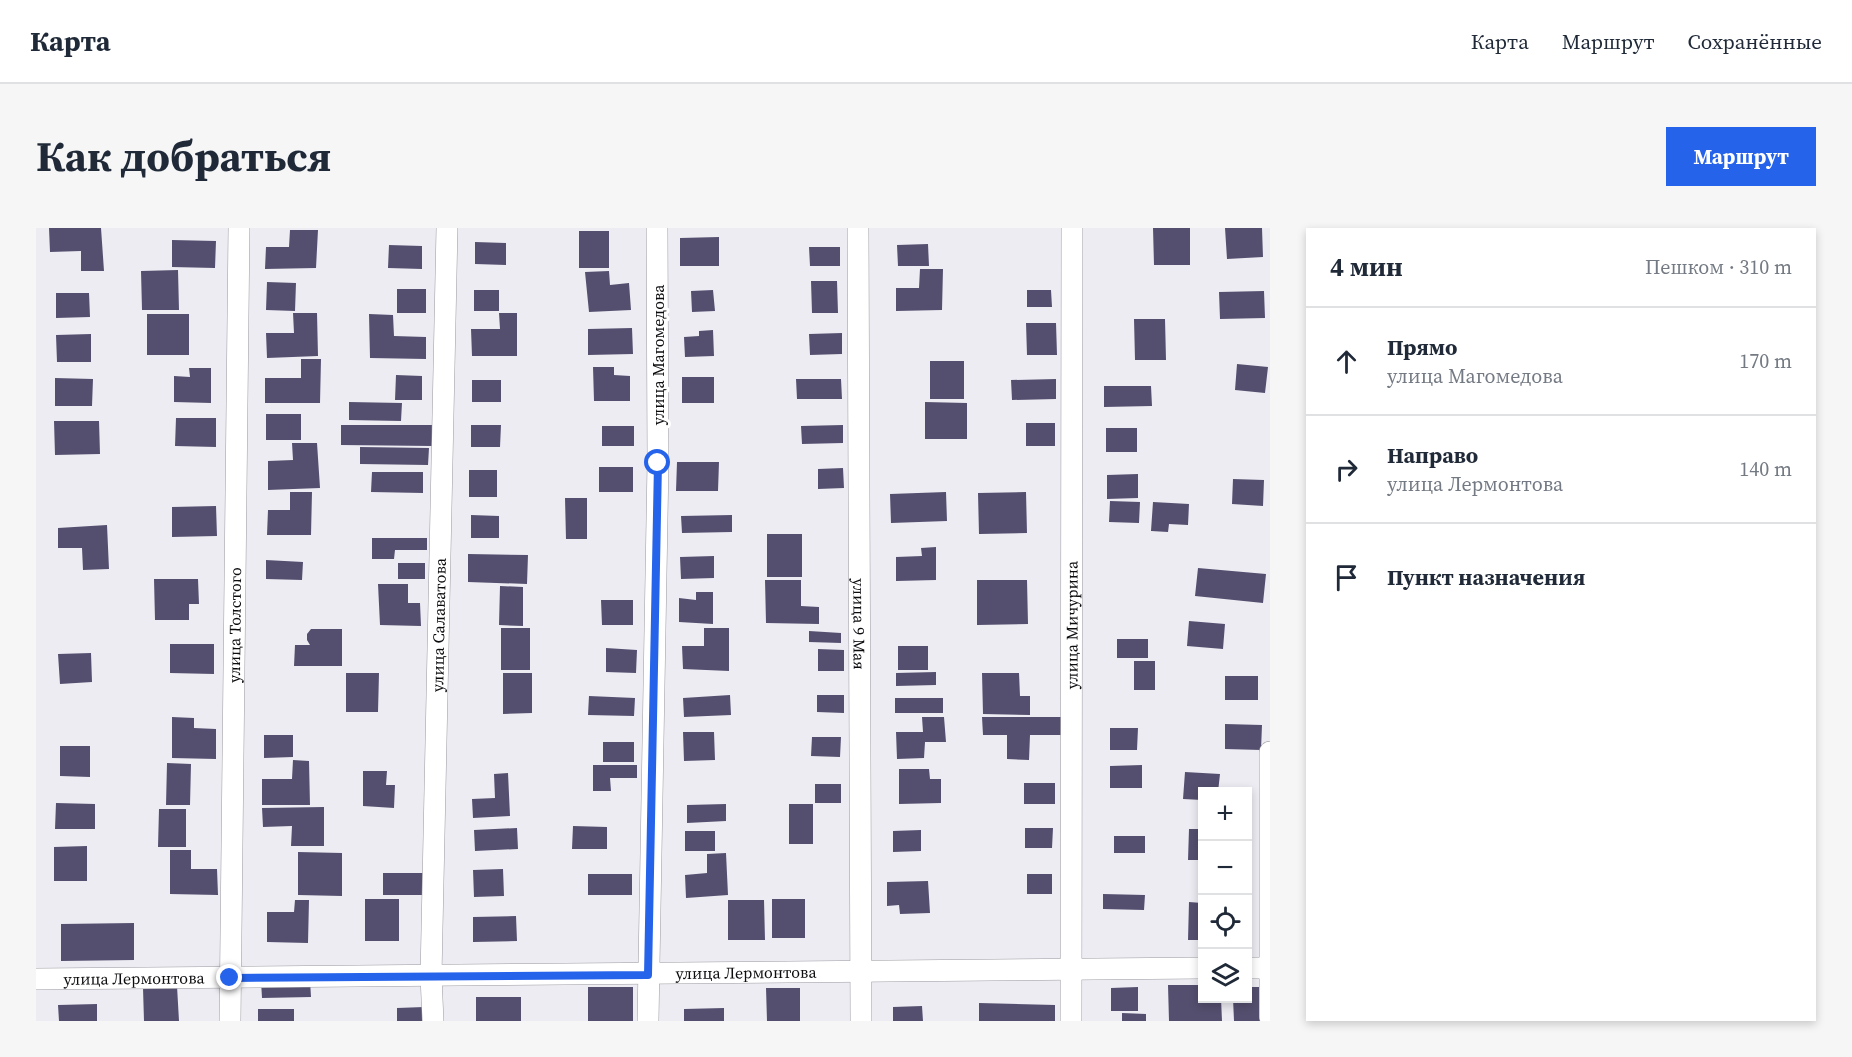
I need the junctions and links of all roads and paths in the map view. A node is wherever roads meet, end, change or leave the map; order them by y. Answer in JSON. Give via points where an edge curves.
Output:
{"nodes":[{"id":1,"x":239,"y":228,"type":"edge"},
{"id":2,"x":447,"y":228,"type":"edge"},
{"id":3,"x":657,"y":228,"type":"edge"},
{"id":4,"x":858,"y":228,"type":"edge"},
{"id":5,"x":1072,"y":228,"type":"edge"},
{"id":6,"x":1270,"y":752,"type":"edge"},
{"id":7,"x":1198,"y":968,"type":"edge"},
{"id":8,"x":1252,"y":968,"type":"edge"},
{"id":9,"x":1269,"y":968,"type":"edge"},
{"id":10,"x":1071,"y":970,"type":"junction"},
{"id":11,"x":861,"y":973,"type":"junction"},
{"id":12,"x":648,"y":975,"type":"junction"},
{"id":13,"x":431,"y":976,"type":"junction"},
{"id":14,"x":230,"y":978,"type":"junction"},
{"id":15,"x":36,"y":980,"type":"edge"},
{"id":16,"x":1270,"y":1017,"type":"edge"},
{"id":17,"x":230,"y":1021,"type":"edge"},
{"id":18,"x":433,"y":1021,"type":"edge"},
{"id":19,"x":648,"y":1021,"type":"edge"},
{"id":20,"x":861,"y":1021,"type":"edge"},
{"id":21,"x":1071,"y":1021,"type":"edge"}],
"edges":[{"from":1,"to":14,"type":"street","name":"улица Толстого"},
{"from":2,"to":13,"type":"street","name":"улица Салаватова"},
{"from":3,"to":12,"type":"street","name":"улица Магомедова","via":[[658,463]]},
{"from":4,"to":11,"type":"street","name":"улица 9 Мая"},
{"from":5,"to":10,"type":"street","name":"улица Мичурина"},
{"from":6,"to":9,"type":"street"},
{"from":7,"to":10,"type":"street","name":"улица Лермонтова"},
{"from":8,"to":9,"type":"street"},
{"from":9,"to":16,"type":"street"},
{"from":10,"to":11,"type":"street","name":"улица Лермонтова"},
{"from":10,"to":21,"type":"street","name":"улица Мичурина"},
{"from":11,"to":12,"type":"street","name":"улица Лермонтова"},
{"from":11,"to":20,"type":"street","name":"улица 9 Мая"},
{"from":12,"to":13,"type":"street","name":"улица Лермонтова"},
{"from":12,"to":19,"type":"street","name":"улица Магомедова"},
{"from":13,"to":14,"type":"street","name":"улица Лермонтова"},
{"from":13,"to":18,"type":"street","name":"улица Салаватова"},
{"from":14,"to":15,"type":"street","name":"улица Лермонтова"},
{"from":14,"to":17,"type":"street","name":"улица Толстого"}]}
